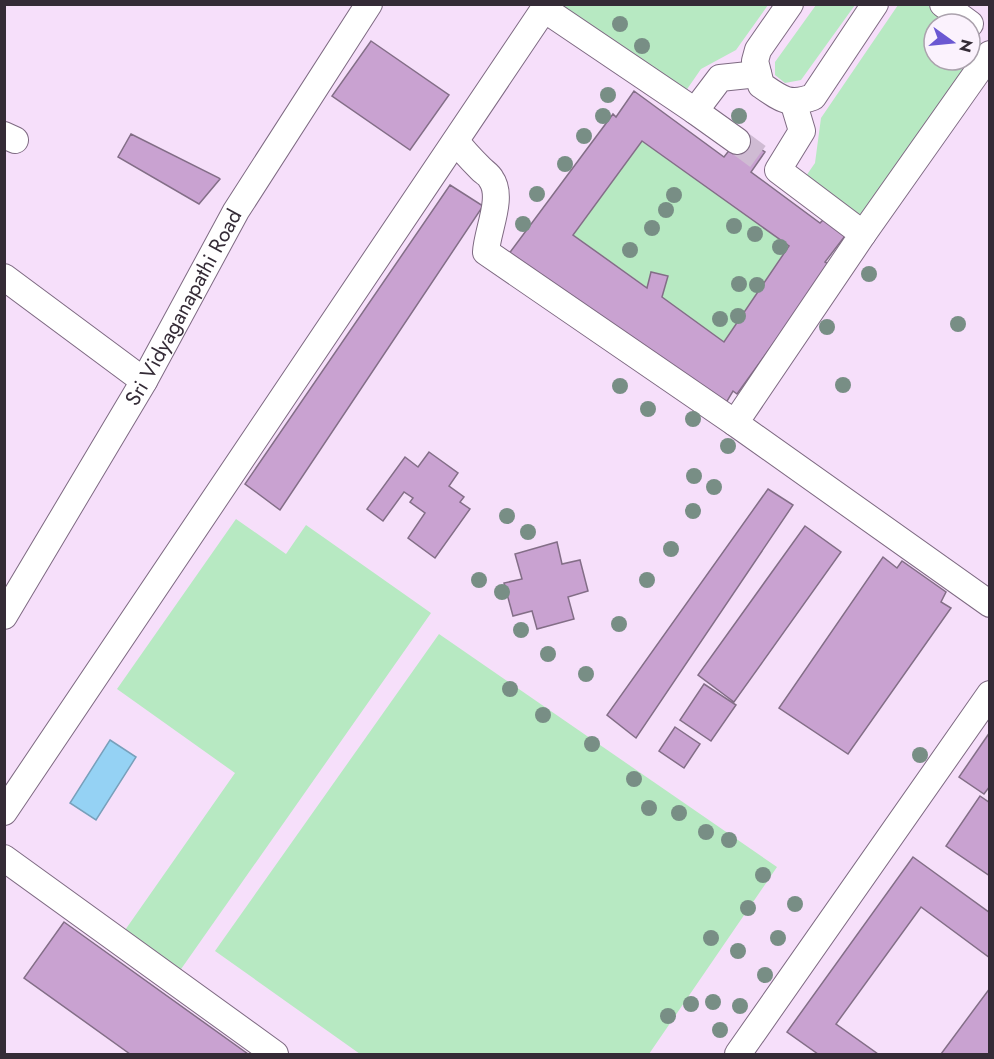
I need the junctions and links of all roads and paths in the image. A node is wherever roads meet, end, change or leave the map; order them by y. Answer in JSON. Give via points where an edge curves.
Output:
{"nodes":[{"id":1,"x":369,"y":4,"type":"edge"},
{"id":2,"x":790,"y":4,"type":"edge"},
{"id":3,"x":875,"y":4,"type":"edge"},
{"id":4,"x":546,"y":7,"type":"edge"},
{"id":5,"x":990,"y":54,"type":"edge"},
{"id":6,"x":758,"y":74,"type":"junction"},
{"id":7,"x":793,"y":101,"type":"junction"},
{"id":8,"x":695,"y":111,"type":"junction"},
{"id":9,"x":456,"y":141,"type":"junction"},
{"id":10,"x":737,"y":141,"type":"tunnel mouth"},
{"id":11,"x":863,"y":234,"type":"junction"},
{"id":12,"x":4,"y":277,"type":"edge"},
{"id":13,"x":144,"y":381,"type":"junction"},
{"id":14,"x":735,"y":423,"type":"junction"},
{"id":15,"x":990,"y":604,"type":"edge"},
{"id":16,"x":4,"y":615,"type":"edge"},
{"id":17,"x":990,"y":694,"type":"edge"},
{"id":18,"x":4,"y":812,"type":"edge"},
{"id":19,"x":4,"y":858,"type":"edge"},
{"id":20,"x":275,"y":1054,"type":"edge"},
{"id":21,"x":738,"y":1054,"type":"edge"}],
"edges":[{"from":1,"to":13,"type":"street","name":"Sri Vidyaganapathi Road","via":[[236,211]]},
{"from":2,"to":6,"type":"street","via":[[759,50],[755,61]]},
{"from":3,"to":7,"type":"street","via":[[813,97]]},
{"from":4,"to":8,"type":"street"},
{"from":4,"to":9,"type":"street"},
{"from":5,"to":11,"type":"street"},
{"from":6,"to":7,"type":"street","via":[[761,86],[783,101]]},
{"from":6,"to":8,"type":"street","via":[[720,78]]},
{"from":7,"to":11,"type":"street","via":[[802,131],[769,164]]},
{"from":8,"to":10,"type":"street"},
{"from":9,"to":14,"type":"street","via":[[492,179],[497,195],[486,252]]},
{"from":9,"to":18,"type":"street"},
{"from":11,"to":14,"type":"street"},
{"from":12,"to":13,"type":"street"},
{"from":13,"to":16,"type":"street","name":"Sri Vidyaganapathi Road"},
{"from":14,"to":15,"type":"street"},
{"from":17,"to":21,"type":"street"},
{"from":19,"to":20,"type":"street"}]}
